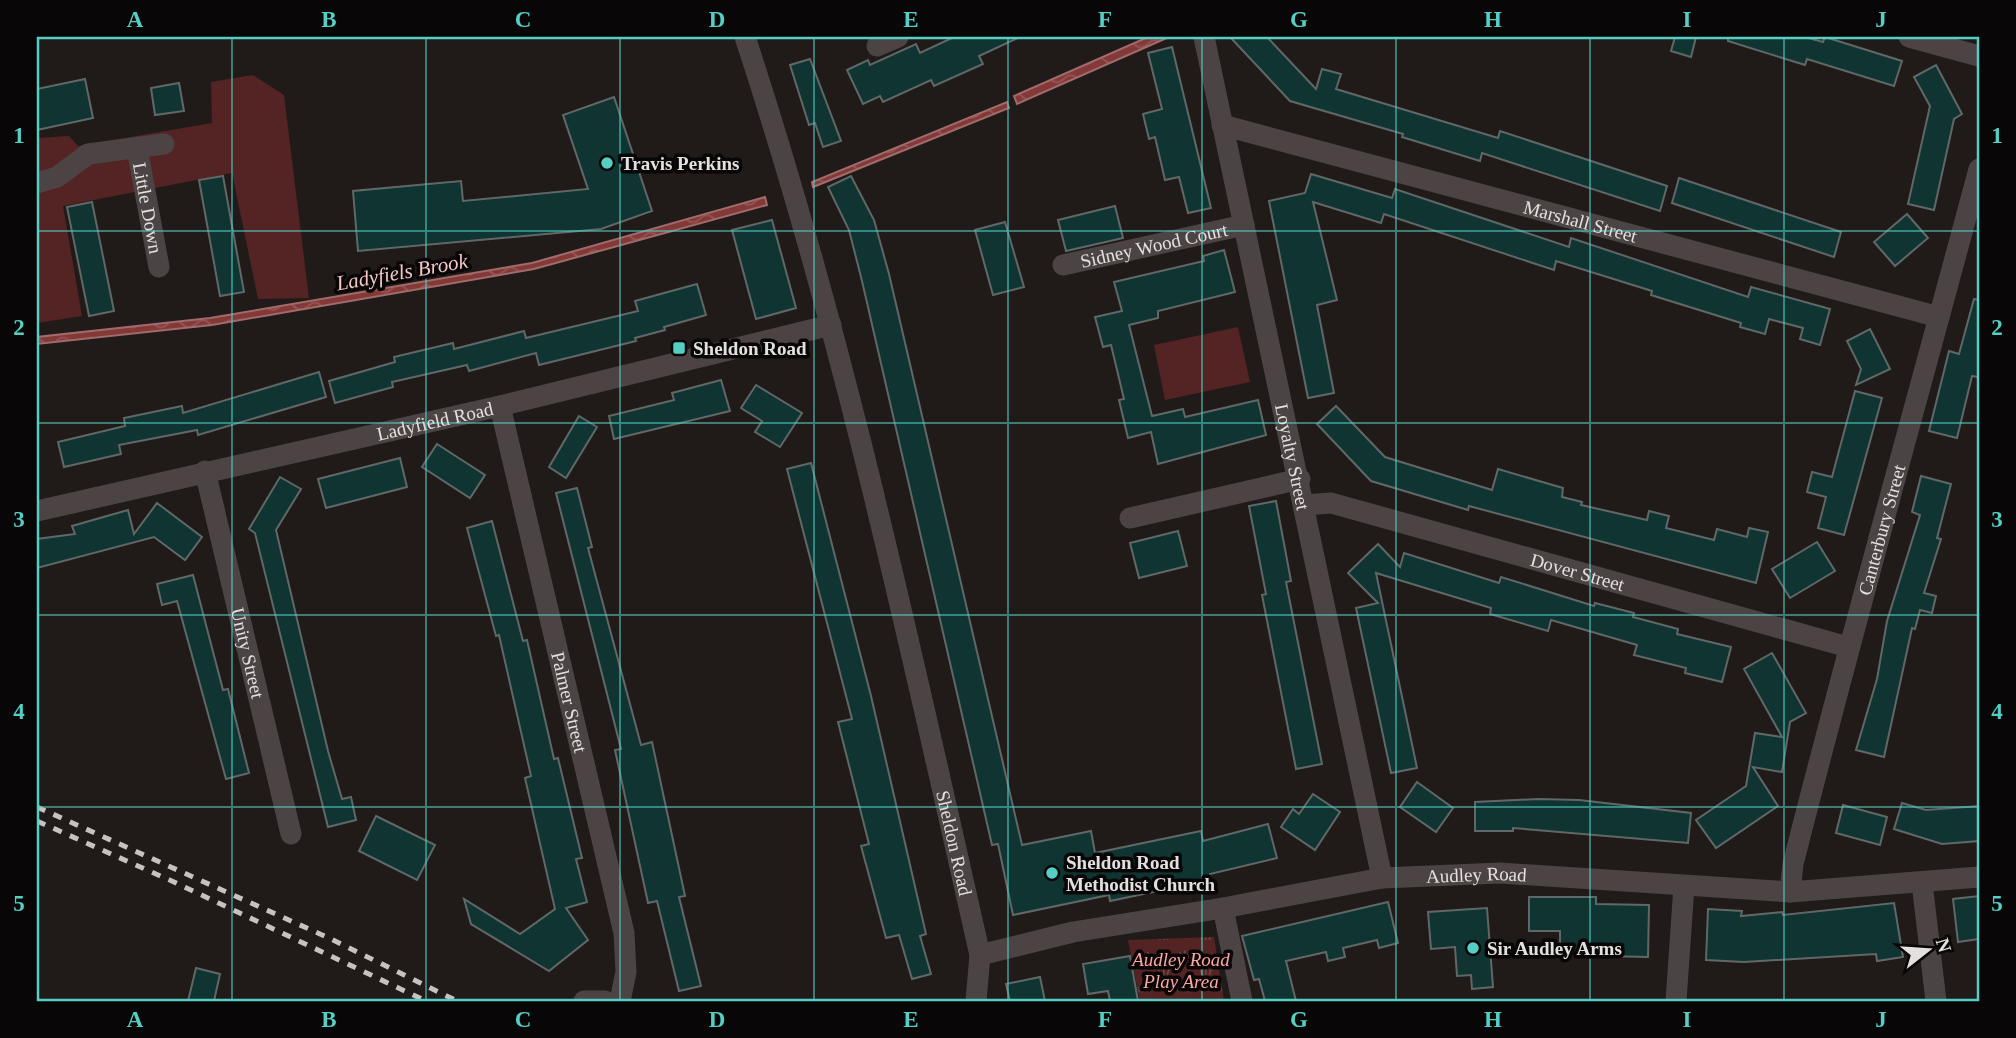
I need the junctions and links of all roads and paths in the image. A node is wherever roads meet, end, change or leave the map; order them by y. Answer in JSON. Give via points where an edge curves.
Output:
{"nodes":[{"id":1,"x":745,"y":37,"type":"edge"},
{"id":2,"x":898,"y":37,"type":"edge"},
{"id":3,"x":1204,"y":37,"type":"edge"},
{"id":4,"x":1909,"y":37,"type":"edge"},
{"id":5,"x":877,"y":46,"type":"dead end"},
{"id":6,"x":1979,"y":56,"type":"edge"},
{"id":7,"x":1222,"y":125,"type":"junction"},
{"id":8,"x":164,"y":144,"type":"dead end"},
{"id":9,"x":137,"y":148,"type":"junction"},
{"id":10,"x":1979,"y":169,"type":"edge"},
{"id":11,"x":37,"y":183,"type":"edge"},
{"id":12,"x":1244,"y":225,"type":"junction"},
{"id":13,"x":1063,"y":265,"type":"dead end"},
{"id":14,"x":159,"y":267,"type":"dead end"},
{"id":15,"x":1939,"y":317,"type":"junction"},
{"id":16,"x":831,"y":325,"type":"junction"},
{"id":17,"x":500,"y":406,"type":"junction"},
{"id":18,"x":205,"y":471,"type":"junction"},
{"id":19,"x":1300,"y":479,"type":"junction"},
{"id":20,"x":1305,"y":505,"type":"junction"},
{"id":21,"x":37,"y":511,"type":"edge"},
{"id":22,"x":1130,"y":518,"type":"dead end"},
{"id":23,"x":1848,"y":648,"type":"junction"},
{"id":24,"x":291,"y":834,"type":"dead end"},
{"id":25,"x":1979,"y":877,"type":"edge"},
{"id":26,"x":1382,"y":878,"type":"junction"},
{"id":27,"x":1922,"y":883,"type":"junction"},
{"id":28,"x":1684,"y":886,"type":"junction"},
{"id":29,"x":1790,"y":892,"type":"junction"},
{"id":30,"x":1223,"y":908,"type":"junction"},
{"id":31,"x":981,"y":955,"type":"junction"},
{"id":32,"x":584,"y":1001,"type":"edge"},
{"id":33,"x":604,"y":1001,"type":"edge"},
{"id":34,"x":620,"y":1001,"type":"edge"},
{"id":35,"x":976,"y":1001,"type":"edge"},
{"id":36,"x":1242,"y":1001,"type":"edge"},
{"id":37,"x":1676,"y":1001,"type":"edge"},
{"id":38,"x":1936,"y":1001,"type":"edge"}],
"edges":[{"from":1,"to":16,"type":"street","name":"Sheldon Road"},
{"from":2,"to":5,"type":"street"},
{"from":3,"to":7,"type":"street","name":"Loyalty Street"},
{"from":4,"to":6,"type":"street"},
{"from":7,"to":12,"type":"street","name":"Loyalty Street"},
{"from":7,"to":15,"type":"street","name":"Marshall Street"},
{"from":8,"to":9,"type":"street","name":"Little Down"},
{"from":9,"to":11,"type":"street","name":"Little Down","via":[[88,154],[53,180]]},
{"from":9,"to":14,"type":"street","name":"Little Down"},
{"from":10,"to":15,"type":"street","name":"Canterbury Street"},
{"from":12,"to":13,"type":"street","name":"Sidney Wood Court"},
{"from":12,"to":19,"type":"street","name":"Loyalty Street"},
{"from":15,"to":23,"type":"street","name":"Canterbury Street"},
{"from":16,"to":17,"type":"street","name":"Ladyfield Road"},
{"from":16,"to":31,"type":"street","name":"Sheldon Road","via":[[893,570]]},
{"from":17,"to":18,"type":"street","name":"Ladyfield Road"},
{"from":17,"to":34,"type":"street","name":"Palmer Street","via":[[624,933],[627,959]]},
{"from":18,"to":21,"type":"street","name":"Ladyfield Road"},
{"from":18,"to":24,"type":"street","name":"Unity Street"},
{"from":19,"to":20,"type":"street","name":"Loyalty Street"},
{"from":19,"to":22,"type":"street"},
{"from":20,"to":23,"type":"street","name":"Dover Street","via":[[1331,503]]},
{"from":20,"to":26,"type":"street","name":"Loyalty Street"},
{"from":23,"to":29,"type":"street","name":"Canterbury Street","via":[[1793,864]]},
{"from":25,"to":27,"type":"street","name":"Audley Road"},
{"from":26,"to":28,"type":"street","name":"Audley Road","via":[[1500,873]]},
{"from":26,"to":30,"type":"street","name":"Audley Road"},
{"from":27,"to":29,"type":"street","name":"Audley Road"},
{"from":27,"to":38,"type":"street"},
{"from":28,"to":29,"type":"street","name":"Audley Road"},
{"from":28,"to":37,"type":"street"},
{"from":30,"to":31,"type":"street","name":"Audley Road","via":[[1073,932]]},
{"from":30,"to":36,"type":"street"},
{"from":31,"to":35,"type":"street","name":"Sheldon Road"},
{"from":32,"to":33,"type":"street"}]}
